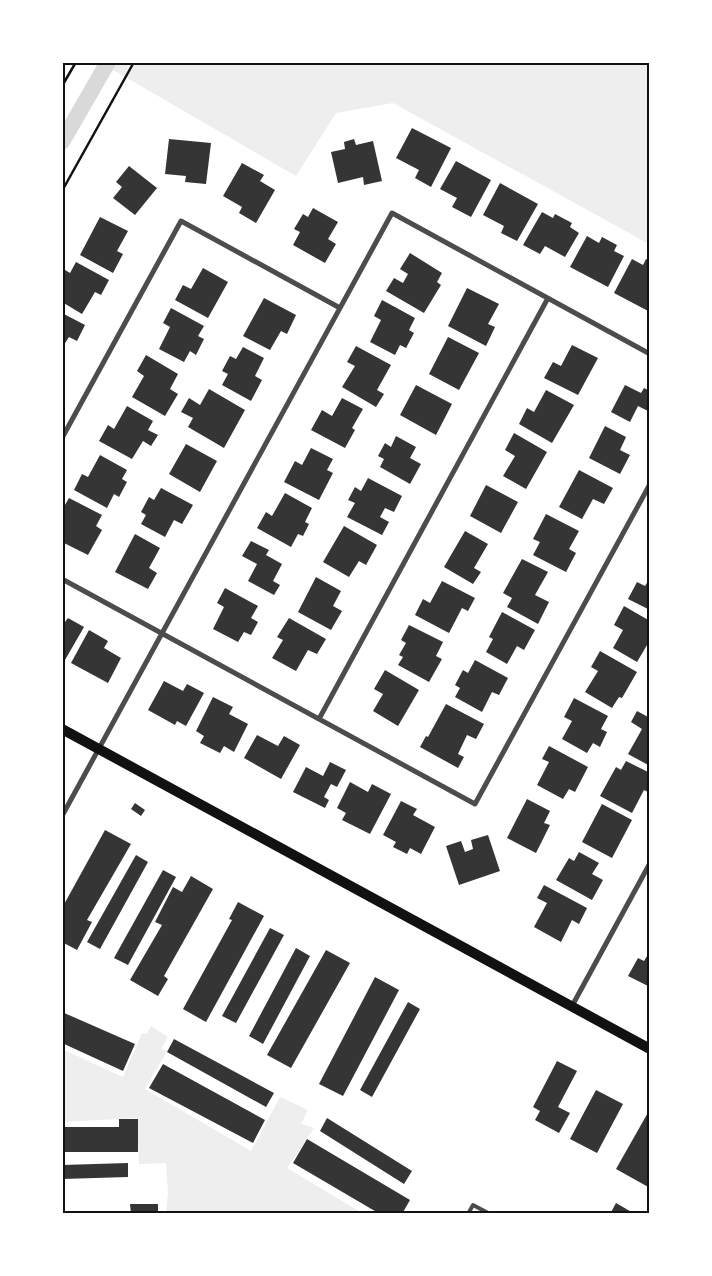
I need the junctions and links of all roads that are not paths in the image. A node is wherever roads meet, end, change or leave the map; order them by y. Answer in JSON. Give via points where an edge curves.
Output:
{"nodes":[{"id":1,"x":548,"y":298,"type":"junction"},
{"id":2,"x":340,"y":308,"type":"junction"},
{"id":3,"x":650,"y":354,"type":"edge"},
{"id":4,"x":62,"y":438,"type":"edge"},
{"id":5,"x":650,"y":484,"type":"edge"},
{"id":6,"x":62,"y":579,"type":"edge"},
{"id":7,"x":162,"y":634,"type":"junction"},
{"id":8,"x":319,"y":719,"type":"junction"},
{"id":9,"x":62,"y":729,"type":"edge"},
{"id":10,"x":99,"y":749,"type":"junction"},
{"id":11,"x":62,"y":816,"type":"edge"},
{"id":12,"x":650,"y":863,"type":"edge"},
{"id":13,"x":572,"y":1006,"type":"junction"},
{"id":14,"x":650,"y":1049,"type":"edge"},
{"id":15,"x":468,"y":1214,"type":"edge"},
{"id":16,"x":490,"y":1214,"type":"edge"}],
"edges":[{"from":1,"to":2,"type":"street","via":[[392,213]]},
{"from":1,"to":3,"type":"street"},
{"from":1,"to":8,"type":"street"},
{"from":2,"to":4,"type":"street","via":[[181,221]]},
{"from":2,"to":7,"type":"street"},
{"from":5,"to":8,"type":"street","via":[[475,804]]},
{"from":6,"to":7,"type":"street"},
{"from":7,"to":8,"type":"street"},
{"from":7,"to":10,"type":"street"},
{"from":9,"to":10,"type":"main road"},
{"from":10,"to":11,"type":"street"},
{"from":10,"to":13,"type":"main road"},
{"from":12,"to":13,"type":"street"},
{"from":13,"to":14,"type":"main road"},
{"from":15,"to":16,"type":"lane","via":[[473,1204]]}]}
